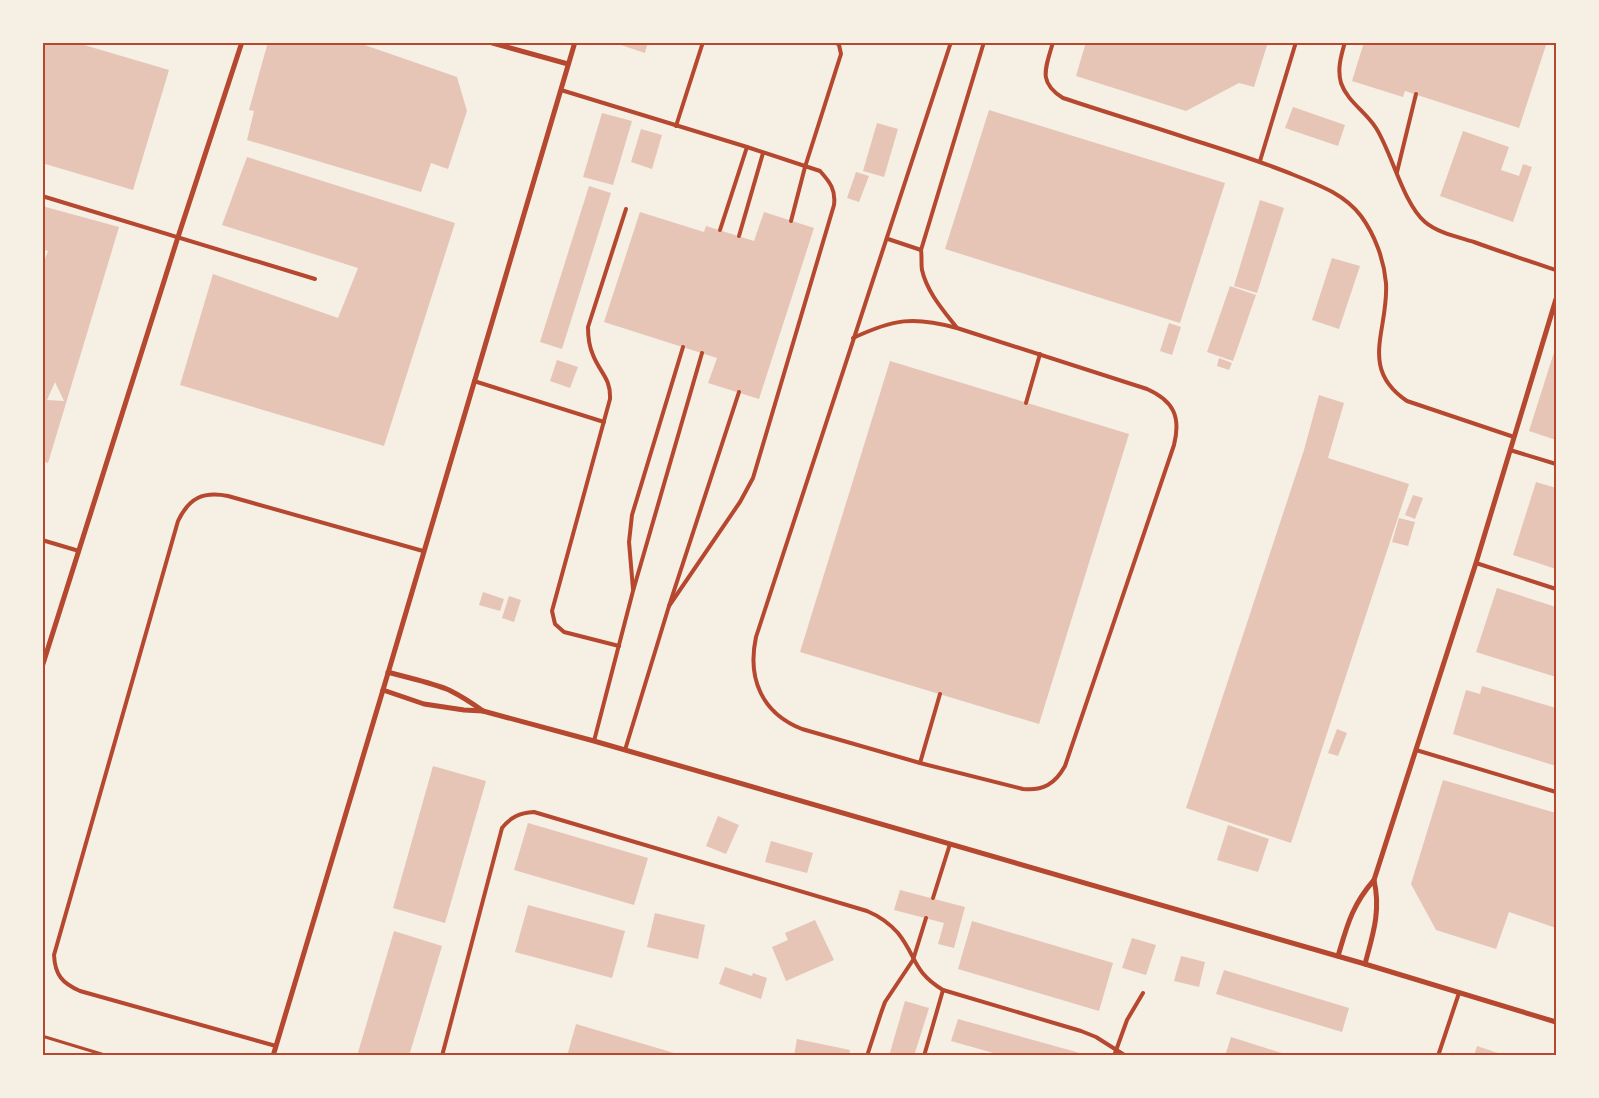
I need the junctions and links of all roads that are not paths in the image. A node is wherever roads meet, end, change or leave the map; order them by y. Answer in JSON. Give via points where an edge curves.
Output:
{"nodes":[{"id":1,"x":242,"y":42,"type":"edge"},
{"id":2,"x":489,"y":42,"type":"edge"},
{"id":3,"x":574,"y":42,"type":"edge"},
{"id":4,"x":703,"y":42,"type":"edge"},
{"id":5,"x":835,"y":42,"type":"edge"},
{"id":6,"x":951,"y":42,"type":"edge"},
{"id":7,"x":984,"y":42,"type":"edge"},
{"id":8,"x":1053,"y":42,"type":"edge"},
{"id":9,"x":1296,"y":42,"type":"edge"},
{"id":10,"x":1345,"y":42,"type":"edge"},
{"id":11,"x":568,"y":64,"type":"junction"},
{"id":12,"x":561,"y":90,"type":"junction"},
{"id":13,"x":1416,"y":94,"type":"dead end"},
{"id":14,"x":676,"y":126,"type":"junction"},
{"id":15,"x":747,"y":147,"type":"junction"},
{"id":16,"x":763,"y":153,"type":"junction"},
{"id":17,"x":1260,"y":161,"type":"junction"},
{"id":18,"x":806,"y":166,"type":"junction"},
{"id":19,"x":1397,"y":172,"type":"junction"},
{"id":20,"x":42,"y":196,"type":"edge"},
{"id":21,"x":626,"y":208,"type":"dead end"},
{"id":22,"x":791,"y":221,"type":"dead end"},
{"id":23,"x":720,"y":230,"type":"dead end"},
{"id":24,"x":739,"y":236,"type":"dead end"},
{"id":25,"x":178,"y":237,"type":"junction"},
{"id":26,"x":888,"y":239,"type":"junction"},
{"id":27,"x":922,"y":250,"type":"junction"},
{"id":28,"x":1556,"y":270,"type":"edge"},
{"id":29,"x":315,"y":279,"type":"dead end"},
{"id":30,"x":1556,"y":299,"type":"edge"},
{"id":31,"x":957,"y":328,"type":"junction"},
{"id":32,"x":854,"y":338,"type":"junction"},
{"id":33,"x":683,"y":347,"type":"dead end"},
{"id":34,"x":702,"y":353,"type":"dead end"},
{"id":35,"x":1040,"y":354,"type":"junction"},
{"id":36,"x":474,"y":381,"type":"junction"},
{"id":37,"x":739,"y":392,"type":"dead end"},
{"id":38,"x":1026,"y":403,"type":"dead end"},
{"id":39,"x":604,"y":422,"type":"junction"},
{"id":40,"x":1514,"y":438,"type":"junction"},
{"id":41,"x":1510,"y":450,"type":"junction"},
{"id":42,"x":1556,"y":464,"type":"edge"},
{"id":43,"x":42,"y":540,"type":"edge"},
{"id":44,"x":80,"y":551,"type":"junction"},
{"id":45,"x":423,"y":551,"type":"junction"},
{"id":46,"x":1476,"y":563,"type":"junction"},
{"id":47,"x":1556,"y":589,"type":"edge"},
{"id":48,"x":633,"y":591,"type":"junction"},
{"id":49,"x":669,"y":606,"type":"junction"},
{"id":50,"x":619,"y":646,"type":"junction"},
{"id":51,"x":42,"y":667,"type":"edge"},
{"id":52,"x":388,"y":672,"type":"junction"},
{"id":53,"x":383,"y":690,"type":"junction"},
{"id":54,"x":940,"y":694,"type":"dead end"},
{"id":55,"x":483,"y":711,"type":"junction"},
{"id":56,"x":594,"y":741,"type":"junction"},
{"id":57,"x":626,"y":750,"type":"junction"},
{"id":58,"x":1416,"y":750,"type":"junction"},
{"id":59,"x":920,"y":762,"type":"junction"},
{"id":60,"x":1556,"y":792,"type":"edge"},
{"id":61,"x":950,"y":844,"type":"junction"},
{"id":62,"x":1374,"y":880,"type":"junction"},
{"id":63,"x":932,"y":898,"type":"dead end"},
{"id":64,"x":926,"y":918,"type":"dead end"},
{"id":65,"x":1338,"y":956,"type":"junction"},
{"id":66,"x":913,"y":960,"type":"junction"},
{"id":67,"x":1365,"y":964,"type":"junction"},
{"id":68,"x":943,"y":990,"type":"junction"},
{"id":69,"x":1459,"y":993,"type":"junction"},
{"id":70,"x":1143,"y":994,"type":"dead end"},
{"id":71,"x":1556,"y":1022,"type":"edge"},
{"id":72,"x":276,"y":1046,"type":"junction"},
{"id":73,"x":1116,"y":1049,"type":"junction"},
{"id":74,"x":273,"y":1056,"type":"edge"},
{"id":75,"x":442,"y":1056,"type":"edge"},
{"id":76,"x":867,"y":1056,"type":"edge"},
{"id":77,"x":924,"y":1056,"type":"edge"},
{"id":78,"x":1114,"y":1056,"type":"edge"},
{"id":79,"x":1126,"y":1056,"type":"edge"},
{"id":80,"x":1438,"y":1056,"type":"edge"}],
"edges":[{"from":1,"to":25,"type":"street"},
{"from":2,"to":11,"type":"street"},
{"from":3,"to":11,"type":"street"},
{"from":4,"to":14,"type":"lane"},
{"from":5,"to":18,"type":"lane","via":[[841,54]]},
{"from":6,"to":26,"type":"lane"},
{"from":7,"to":27,"type":"lane"},
{"from":8,"to":17,"type":"lane","via":[[1045,79],[1051,91],[1063,98]]},
{"from":9,"to":17,"type":"lane"},
{"from":10,"to":19,"type":"lane","via":[[1340,59],[1341,84],[1376,127]]},
{"from":11,"to":12,"type":"street"},
{"from":12,"to":14,"type":"lane"},
{"from":12,"to":36,"type":"street"},
{"from":13,"to":19,"type":"lane"},
{"from":14,"to":15,"type":"lane"},
{"from":15,"to":16,"type":"lane"},
{"from":15,"to":23,"type":"lane"},
{"from":16,"to":18,"type":"lane"},
{"from":16,"to":24,"type":"lane"},
{"from":17,"to":40,"type":"lane","via":[[1323,187],[1344,199],[1361,216],[1382,260],[1386,284],[1378,357],[1387,383],[1396,393],[1407,401]]},
{"from":18,"to":22,"type":"lane"},
{"from":18,"to":49,"type":"lane","via":[[820,171],[828,180],[835,196],[834,204],[758,464],[748,490]]},
{"from":19,"to":28,"type":"lane","via":[[1417,214],[1430,225]]},
{"from":20,"to":25,"type":"lane"},
{"from":21,"to":39,"type":"lane","via":[[588,327],[592,355],[610,390]]},
{"from":25,"to":29,"type":"lane"},
{"from":25,"to":44,"type":"street"},
{"from":26,"to":27,"type":"lane"},
{"from":26,"to":32,"type":"lane"},
{"from":27,"to":31,"type":"lane","via":[[922,269],[929,289]]},
{"from":30,"to":40,"type":"street"},
{"from":31,"to":32,"type":"lane","via":[[932,321],[905,321],[880,326]]},
{"from":31,"to":35,"type":"lane"},
{"from":32,"to":59,"type":"lane","via":[[756,637],[753,667],[761,694],[778,716],[790,724]]},
{"from":33,"to":48,"type":"lane","via":[[632,515],[629,542]]},
{"from":34,"to":48,"type":"lane"},
{"from":35,"to":38,"type":"lane"},
{"from":35,"to":59,"type":"lane","via":[[1160,394],[1176,417],[1178,431],[1174,445],[1060,776],[1044,788],[1023,789]]},
{"from":36,"to":39,"type":"lane"},
{"from":36,"to":45,"type":"street"},
{"from":37,"to":49,"type":"lane"},
{"from":39,"to":50,"type":"lane","via":[[552,611],[555,624],[564,632]]},
{"from":40,"to":41,"type":"street"},
{"from":41,"to":42,"type":"lane"},
{"from":41,"to":46,"type":"street"},
{"from":43,"to":44,"type":"lane"},
{"from":44,"to":51,"type":"street"},
{"from":45,"to":52,"type":"street"},
{"from":45,"to":72,"type":"lane","via":[[215,493],[192,501],[178,521],[54,955],[55,967],[60,978],[80,991]]},
{"from":46,"to":47,"type":"lane"},
{"from":46,"to":58,"type":"street"},
{"from":48,"to":50,"type":"lane"},
{"from":49,"to":57,"type":"lane"},
{"from":50,"to":56,"type":"lane"},
{"from":52,"to":53,"type":"street"},
{"from":52,"to":55,"type":"street","via":[[449,690]]},
{"from":53,"to":55,"type":"street","via":[[443,708]]},
{"from":53,"to":72,"type":"street"},
{"from":54,"to":59,"type":"lane"},
{"from":55,"to":56,"type":"street"},
{"from":56,"to":57,"type":"street"},
{"from":57,"to":61,"type":"street"},
{"from":58,"to":60,"type":"lane"},
{"from":58,"to":62,"type":"street"},
{"from":61,"to":63,"type":"lane"},
{"from":61,"to":65,"type":"street"},
{"from":62,"to":65,"type":"street","via":[[1355,906]]},
{"from":62,"to":67,"type":"street","via":[[1377,912]]},
{"from":64,"to":66,"type":"lane"},
{"from":65,"to":67,"type":"street"},
{"from":66,"to":68,"type":"lane","via":[[925,977]]},
{"from":66,"to":75,"type":"lane","via":[[899,934],[867,911],[534,812],[524,813],[502,828]]},
{"from":66,"to":76,"type":"lane","via":[[885,1002]]},
{"from":67,"to":69,"type":"street"},
{"from":68,"to":73,"type":"lane","via":[[1096,1037]]},
{"from":68,"to":77,"type":"lane"},
{"from":69,"to":71,"type":"street"},
{"from":69,"to":80,"type":"lane"},
{"from":70,"to":73,"type":"lane","via":[[1127,1020]]},
{"from":72,"to":74,"type":"street"},
{"from":73,"to":78,"type":"lane"},
{"from":73,"to":79,"type":"lane"}]}
